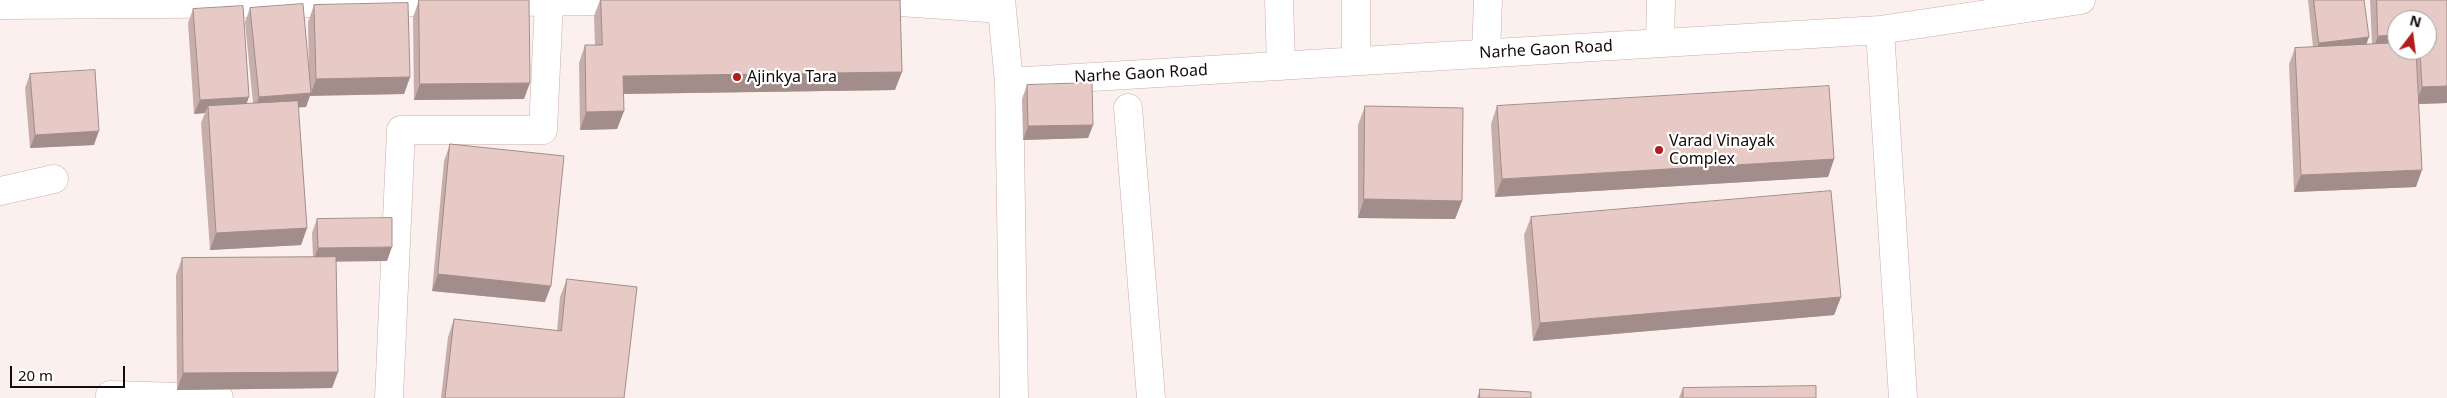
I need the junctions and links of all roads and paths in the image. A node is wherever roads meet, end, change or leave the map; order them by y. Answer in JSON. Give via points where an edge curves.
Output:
{"nodes":[{"id":1,"x":871,"y":0,"type":"edge"},
{"id":2,"x":1279,"y":0,"type":"edge"},
{"id":3,"x":1356,"y":0,"type":"edge"},
{"id":4,"x":1488,"y":0,"type":"edge"},
{"id":5,"x":1661,"y":0,"type":"edge"},
{"id":6,"x":2080,"y":0,"type":"edge"},
{"id":7,"x":658,"y":1,"type":"edge"},
{"id":8,"x":549,"y":2,"type":"junction"},
{"id":9,"x":0,"y":5,"type":"edge"},
{"id":10,"x":1002,"y":5,"type":"edge"},
{"id":11,"x":1937,"y":11,"type":"edge"},
{"id":12,"x":1880,"y":30,"type":"junction"},
{"id":13,"x":1660,"y":43,"type":"junction"},
{"id":14,"x":1486,"y":54,"type":"junction"},
{"id":15,"x":1356,"y":61,"type":"junction"},
{"id":16,"x":1281,"y":66,"type":"junction"},
{"id":17,"x":1009,"y":82,"type":"junction"},
{"id":18,"x":1128,"y":108,"type":"dead end"},
{"id":19,"x":54,"y":178,"type":"dead end"},
{"id":20,"x":0,"y":191,"type":"edge"},
{"id":21,"x":110,"y":395,"type":"dead end"},
{"id":22,"x":219,"y":398,"type":"edge"},
{"id":23,"x":389,"y":398,"type":"edge"},
{"id":24,"x":1014,"y":398,"type":"edge"},
{"id":25,"x":1151,"y":398,"type":"edge"},
{"id":26,"x":1903,"y":398,"type":"edge"}],
"edges":[{"from":1,"to":10,"type":"street"},
{"from":2,"to":16,"type":"street"},
{"from":3,"to":15,"type":"street"},
{"from":4,"to":14,"type":"street"},
{"from":5,"to":13,"type":"street"},
{"from":6,"to":11,"type":"street","name":"Narhe Gaon Road"},
{"from":7,"to":8,"type":"street"},
{"from":8,"to":9,"type":"street"},
{"from":8,"to":23,"type":"street","via":[[543,130],[401,130]]},
{"from":10,"to":17,"type":"street"},
{"from":11,"to":12,"type":"street","name":"Narhe Gaon Road"},
{"from":12,"to":13,"type":"street","name":"Narhe Gaon Road"},
{"from":12,"to":26,"type":"street"},
{"from":13,"to":14,"type":"street","name":"Narhe Gaon Road"},
{"from":14,"to":15,"type":"street","name":"Narhe Gaon Road"},
{"from":15,"to":16,"type":"street","name":"Narhe Gaon Road"},
{"from":16,"to":17,"type":"street","name":"Narhe Gaon Road"},
{"from":17,"to":24,"type":"street"},
{"from":18,"to":25,"type":"street"},
{"from":19,"to":20,"type":"street"},
{"from":21,"to":22,"type":"street"}]}
